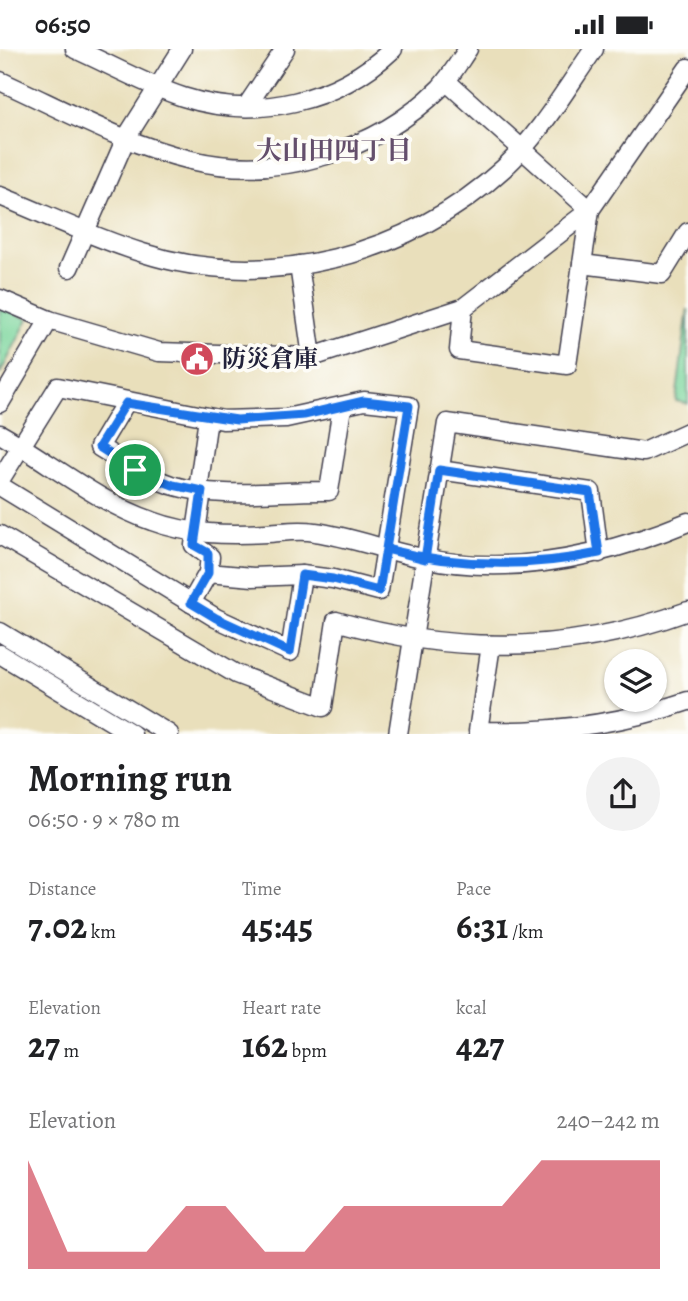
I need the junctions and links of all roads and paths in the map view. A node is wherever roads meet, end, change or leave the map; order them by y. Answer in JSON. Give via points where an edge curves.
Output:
{"nodes":[{"id":1,"x":182,"y":49,"type":"edge"},
{"id":2,"x":285,"y":49,"type":"edge"},
{"id":3,"x":393,"y":49,"type":"edge"},
{"id":4,"x":468,"y":49,"type":"edge"},
{"id":5,"x":594,"y":49,"type":"edge"},
{"id":6,"x":81,"y":50,"type":"edge"},
{"id":7,"x":688,"y":68,"type":"edge"},
{"id":8,"x":0,"y":81,"type":"edge"},
{"id":9,"x":446,"y":81,"type":"junction"},
{"id":10,"x":157,"y":87,"type":"junction"},
{"id":11,"x":246,"y":107,"type":"junction"},
{"id":12,"x":126,"y":138,"type":"junction"},
{"id":13,"x":521,"y":150,"type":"junction"},
{"id":14,"x":0,"y":196,"type":"edge"},
{"id":15,"x":590,"y":210,"type":"junction"},
{"id":16,"x":85,"y":231,"type":"junction"},
{"id":17,"x":688,"y":232,"type":"edge"},
{"id":18,"x":582,"y":264,"type":"junction"},
{"id":19,"x":299,"y":265,"type":"junction"},
{"id":20,"x":69,"y":268,"type":"dead end"},
{"id":21,"x":0,"y":299,"type":"edge"},
{"id":22,"x":463,"y":308,"type":"junction"},
{"id":23,"x":49,"y":320,"type":"junction"},
{"id":24,"x":312,"y":357,"type":"junction"},
{"id":25,"x":0,"y":403,"type":"edge"},
{"id":26,"x":126,"y":403,"type":"junction"},
{"id":27,"x":342,"y":407,"type":"junction"},
{"id":28,"x":208,"y":418,"type":"junction"},
{"id":29,"x":688,"y":432,"type":"edge"},
{"id":30,"x":0,"y":434,"type":"edge"},
{"id":31,"x":20,"y":445,"type":"junction"},
{"id":32,"x":439,"y":470,"type":"junction"},
{"id":33,"x":0,"y":480,"type":"edge"},
{"id":34,"x":0,"y":487,"type":"edge"},
{"id":35,"x":200,"y":490,"type":"junction"},
{"id":36,"x":688,"y":522,"type":"edge"},
{"id":37,"x":197,"y":531,"type":"junction"},
{"id":38,"x":0,"y":535,"type":"edge"},
{"id":39,"x":386,"y":549,"type":"junction"},
{"id":40,"x":599,"y":553,"type":"junction"},
{"id":41,"x":425,"y":559,"type":"junction"},
{"id":42,"x":208,"y":573,"type":"junction"},
{"id":43,"x":302,"y":575,"type":"junction"},
{"id":44,"x":191,"y":603,"type":"junction"},
{"id":45,"x":688,"y":611,"type":"edge"},
{"id":46,"x":0,"y":632,"type":"edge"},
{"id":47,"x":413,"y":639,"type":"junction"},
{"id":48,"x":491,"y":645,"type":"junction"},
{"id":49,"x":0,"y":654,"type":"edge"},
{"id":50,"x":688,"y":701,"type":"edge"},
{"id":51,"x":132,"y":734,"type":"edge"},
{"id":52,"x":169,"y":734,"type":"edge"},
{"id":53,"x":398,"y":734,"type":"edge"}],
"edges":[{"from":1,"to":10,"type":"street"},
{"from":2,"to":11,"type":"street"},
{"from":3,"to":11,"type":"street","via":[[355,79],[326,93],[288,104]]},
{"from":4,"to":9,"type":"street"},
{"from":5,"to":13,"type":"street"},
{"from":6,"to":10,"type":"street"},
{"from":7,"to":15,"type":"street"},
{"from":8,"to":12,"type":"street"},
{"from":9,"to":12,"type":"street","via":[[401,121],[346,148],[289,164],[237,166],[194,160]]},
{"from":9,"to":13,"type":"street"},
{"from":10,"to":11,"type":"street","via":[[198,101]]},
{"from":10,"to":12,"type":"street"},
{"from":12,"to":16,"type":"street"},
{"from":13,"to":15,"type":"street"},
{"from":13,"to":19,"type":"street","via":[[470,196],[427,223],[363,251]]},
{"from":14,"to":16,"type":"street"},
{"from":15,"to":18,"type":"street"},
{"from":15,"to":22,"type":"street"},
{"from":16,"to":19,"type":"street","via":[[183,263],[242,268]]},
{"from":16,"to":20,"type":"street"},
{"from":17,"to":18,"type":"street","via":[[662,274]]},
{"from":18,"to":22,"type":"street","via":[[567,365],[459,350]]},
{"from":19,"to":24,"type":"street"},
{"from":21,"to":23,"type":"street"},
{"from":22,"to":24,"type":"street"},
{"from":23,"to":24,"type":"street","via":[[159,352]]},
{"from":23,"to":25,"type":"street"},
{"from":26,"to":28,"type":"street"},
{"from":26,"to":31,"type":"street","via":[[58,387]]},
{"from":26,"to":35,"type":"street","via":[[99,447],[154,478]]},
{"from":27,"to":28,"type":"street","via":[[268,419]]},
{"from":27,"to":35,"type":"street","via":[[329,491]]},
{"from":27,"to":39,"type":"street","via":[[374,401],[409,406]]},
{"from":28,"to":35,"type":"street"},
{"from":29,"to":32,"type":"street","via":[[645,452],[447,423]]},
{"from":30,"to":31,"type":"street"},
{"from":31,"to":33,"type":"street"},
{"from":31,"to":37,"type":"street","via":[[136,515]]},
{"from":32,"to":40,"type":"street","via":[[590,492]]},
{"from":32,"to":41,"type":"street"},
{"from":34,"to":44,"type":"street"},
{"from":35,"to":37,"type":"street"},
{"from":36,"to":40,"type":"street"},
{"from":37,"to":39,"type":"street","via":[[312,531]]},
{"from":37,"to":42,"type":"street","via":[[194,545],[208,553]]},
{"from":38,"to":47,"type":"street","via":[[236,674],[323,708],[336,621]]},
{"from":39,"to":41,"type":"street"},
{"from":39,"to":43,"type":"street","via":[[379,591]]},
{"from":40,"to":41,"type":"street","via":[[516,564]]},
{"from":41,"to":47,"type":"street"},
{"from":42,"to":43,"type":"street"},
{"from":42,"to":44,"type":"street"},
{"from":43,"to":44,"type":"street","via":[[290,652]]},
{"from":45,"to":48,"type":"street","via":[[576,640]]},
{"from":46,"to":52,"type":"street"},
{"from":47,"to":48,"type":"street"},
{"from":47,"to":53,"type":"street"},
{"from":48,"to":50,"type":"street","via":[[478,731],[594,724]]},
{"from":49,"to":51,"type":"street"}]}
